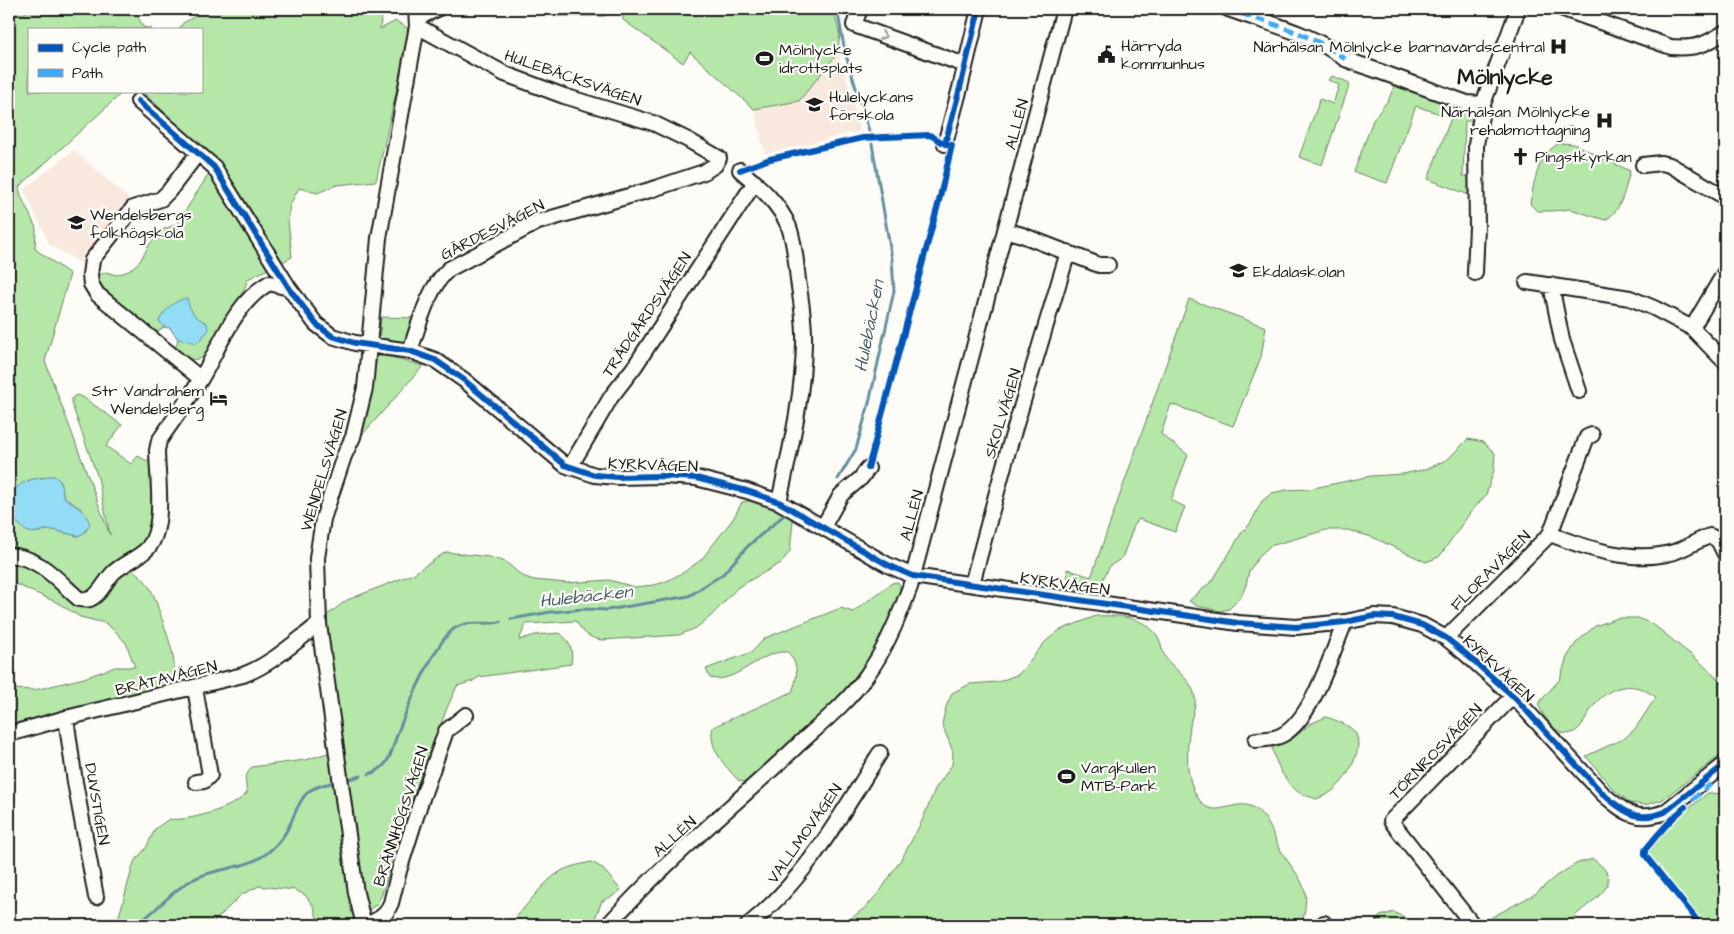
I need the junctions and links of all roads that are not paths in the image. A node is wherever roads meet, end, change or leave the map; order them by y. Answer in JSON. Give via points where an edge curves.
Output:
{"nodes":[{"id":1,"x":437,"y":9,"type":"edge"},
{"id":2,"x":860,"y":9,"type":"edge"},
{"id":3,"x":979,"y":9,"type":"edge"},
{"id":4,"x":1064,"y":9,"type":"edge"},
{"id":5,"x":1228,"y":9,"type":"edge"},
{"id":6,"x":1518,"y":9,"type":"edge"},
{"id":7,"x":1563,"y":9,"type":"edge"},
{"id":8,"x":417,"y":18,"type":"edge"},
{"id":9,"x":1725,"y":32,"type":"edge"},
{"id":10,"x":966,"y":66,"type":"junction"},
{"id":11,"x":138,"y":101,"type":"dead end"},
{"id":12,"x":1483,"y":104,"type":"junction"},
{"id":13,"x":945,"y":144,"type":"dead end"},
{"id":14,"x":198,"y":153,"type":"junction"},
{"id":15,"x":719,"y":158,"type":"joint"},
{"id":16,"x":1643,"y":165,"type":"dead end"},
{"id":17,"x":740,"y":170,"type":"dead end"},
{"id":18,"x":755,"y":182,"type":"junction"},
{"id":19,"x":1725,"y":197,"type":"edge"},
{"id":20,"x":1005,"y":230,"type":"junction"},
{"id":21,"x":1068,"y":252,"type":"junction"},
{"id":22,"x":1108,"y":265,"type":"dead end"},
{"id":23,"x":1725,"y":272,"type":"edge"},
{"id":24,"x":1476,"y":273,"type":"dead end"},
{"id":25,"x":1527,"y":282,"type":"dead end"},
{"id":26,"x":1551,"y":285,"type":"junction"},
{"id":27,"x":289,"y":288,"type":"junction"},
{"id":28,"x":1692,"y":328,"type":"junction"},
{"id":29,"x":369,"y":345,"type":"junction"},
{"id":30,"x":410,"y":351,"type":"junction"},
{"id":31,"x":1725,"y":362,"type":"edge"},
{"id":32,"x":201,"y":379,"type":"junction"},
{"id":33,"x":1579,"y":391,"type":"dead end"},
{"id":34,"x":1592,"y":435,"type":"dead end"},
{"id":35,"x":570,"y":467,"type":"junction"},
{"id":36,"x":868,"y":468,"type":"dead end"},
{"id":37,"x":779,"y":502,"type":"junction"},
{"id":38,"x":823,"y":527,"type":"junction"},
{"id":39,"x":1550,"y":534,"type":"junction"},
{"id":40,"x":1725,"y":554,"type":"edge"},
{"id":41,"x":9,"y":555,"type":"edge"},
{"id":42,"x":912,"y":576,"type":"junction"},
{"id":43,"x":972,"y":584,"type":"junction"},
{"id":44,"x":1345,"y":622,"type":"junction"},
{"id":45,"x":319,"y":624,"type":"junction"},
{"id":46,"x":1446,"y":638,"type":"junction"},
{"id":47,"x":195,"y":688,"type":"junction"},
{"id":48,"x":1512,"y":696,"type":"junction"},
{"id":49,"x":466,"y":715,"type":"dead end"},
{"id":50,"x":66,"y":718,"type":"junction"},
{"id":51,"x":9,"y":734,"type":"edge"},
{"id":52,"x":1256,"y":740,"type":"dead end"},
{"id":53,"x":880,"y":753,"type":"dead end"},
{"id":54,"x":1725,"y":764,"type":"edge"},
{"id":55,"x":196,"y":782,"type":"dead end"},
{"id":56,"x":96,"y":896,"type":"dead end"},
{"id":57,"x":365,"y":925,"type":"edge"},
{"id":58,"x":608,"y":925,"type":"edge"},
{"id":59,"x":748,"y":925,"type":"edge"},
{"id":60,"x":1472,"y":925,"type":"edge"}],
"edges":[{"from":1,"to":8,"type":"street"},
{"from":2,"to":10,"type":"street","one_way":true,"via":[[854,26]]},
{"from":3,"to":10,"type":"street"},
{"from":4,"to":20,"type":"street","name":"ALLÉN"},
{"from":5,"to":12,"type":"street","via":[[1295,32],[1332,49],[1345,59],[1468,103]]},
{"from":6,"to":12,"type":"street"},
{"from":7,"to":9,"type":"street","via":[[1671,47],[1696,47]]},
{"from":8,"to":15,"type":"street","name":"HULEBÄCKSVÄGEN","via":[[505,74],[653,123]]},
{"from":8,"to":29,"type":"street","name":"WENDELSVÄGEN","via":[[384,205]]},
{"from":10,"to":13,"type":"street"},
{"from":11,"to":14,"type":"street","name":"KYRKVÄGEN"},
{"from":12,"to":24,"type":"street","via":[[1476,145]]},
{"from":14,"to":27,"type":"street","name":"KYRKVÄGEN","via":[[214,167]]},
{"from":14,"to":32,"type":"street","via":[[161,199],[133,208],[92,260],[90,284],[97,294]]},
{"from":15,"to":30,"type":"street","name":"GÄRDESVÄGEN","via":[[704,172],[538,222],[449,269],[434,287]]},
{"from":16,"to":19,"type":"street","via":[[1670,165]]},
{"from":17,"to":18,"type":"street"},
{"from":18,"to":35,"type":"street","name":"TRÄDGÅRDSVÄGEN","via":[[635,366],[611,397]]},
{"from":18,"to":37,"type":"street","via":[[769,196],[788,226],[805,342],[798,415]]},
{"from":20,"to":21,"type":"street"},
{"from":20,"to":42,"type":"street","name":"ALLÉN"},
{"from":21,"to":22,"type":"street","via":[[1099,265]]},
{"from":21,"to":43,"type":"street","name":"SKOLVÄGEN"},
{"from":23,"to":28,"type":"street"},
{"from":25,"to":26,"type":"street"},
{"from":26,"to":28,"type":"street","via":[[1630,298]]},
{"from":26,"to":33,"type":"street","via":[[1562,340]]},
{"from":27,"to":29,"type":"street","name":"KYRKVÄGEN","via":[[324,331],[342,340]]},
{"from":27,"to":32,"type":"street","via":[[269,283],[246,300]]},
{"from":28,"to":31,"type":"street"},
{"from":29,"to":30,"type":"street","name":"KYRKVÄGEN"},
{"from":29,"to":45,"type":"street","name":"WENDELSVÄGEN","via":[[365,388],[353,437],[319,536]]},
{"from":30,"to":35,"type":"street","name":"KYRKVÄGEN","via":[[449,368]]},
{"from":32,"to":41,"type":"street","via":[[158,441],[159,505],[156,531],[148,548],[115,571],[90,599],[79,600],[39,563]]},
{"from":34,"to":39,"type":"street","via":[[1588,437]]},
{"from":35,"to":37,"type":"street","name":"KYRKVÄGEN","via":[[595,475],[617,477],[696,478]]},
{"from":36,"to":38,"type":"street","via":[[841,495]]},
{"from":37,"to":38,"type":"street","name":"KYRKVÄGEN"},
{"from":38,"to":42,"type":"street","name":"KYRKVÄGEN"},
{"from":39,"to":40,"type":"street","name":"FLORAVÄGEN","via":[[1621,555],[1646,556],[1675,552],[1710,536],[1718,540]]},
{"from":39,"to":46,"type":"street","name":"FLORAVÄGEN"},
{"from":42,"to":43,"type":"street","name":"KYRKVÄGEN"},
{"from":42,"to":58,"type":"street","name":"ALLÉN","via":[[900,613],[882,651],[852,694],[660,872]]},
{"from":43,"to":44,"type":"street","name":"KYRKVÄGEN","via":[[1238,623],[1296,627]]},
{"from":44,"to":46,"type":"street","name":"KYRKVÄGEN","via":[[1374,616],[1393,617],[1422,624]]},
{"from":44,"to":52,"type":"street","via":[[1308,709],[1295,726],[1282,735]]},
{"from":45,"to":47,"type":"street","name":"BRÅTAVÄGEN","via":[[257,670]]},
{"from":45,"to":57,"type":"street","name":"WENDELSVÄGEN","via":[[356,893]]},
{"from":46,"to":48,"type":"street","name":"KYRKVÄGEN"},
{"from":47,"to":50,"type":"street","name":"BRÅTAVÄGEN"},
{"from":47,"to":55,"type":"street","via":[[210,776],[204,782]]},
{"from":48,"to":54,"type":"street","name":"KYRKVÄGEN","via":[[1603,794],[1633,815],[1644,818],[1665,812]]},
{"from":48,"to":60,"type":"street","name":"TÖRNROSVÄGEN","via":[[1391,821]]},
{"from":49,"to":57,"type":"street","name":"BRÄNNHÖGSVÄGEN","via":[[446,731],[398,871],[391,903],[386,913]]},
{"from":50,"to":51,"type":"street","name":"BRÅTAVÄGEN"},
{"from":50,"to":56,"type":"street","name":"DUVSTIGEN"},
{"from":53,"to":59,"type":"street","name":"VALLMOVÄGEN","via":[[810,860],[781,896]]}]}
